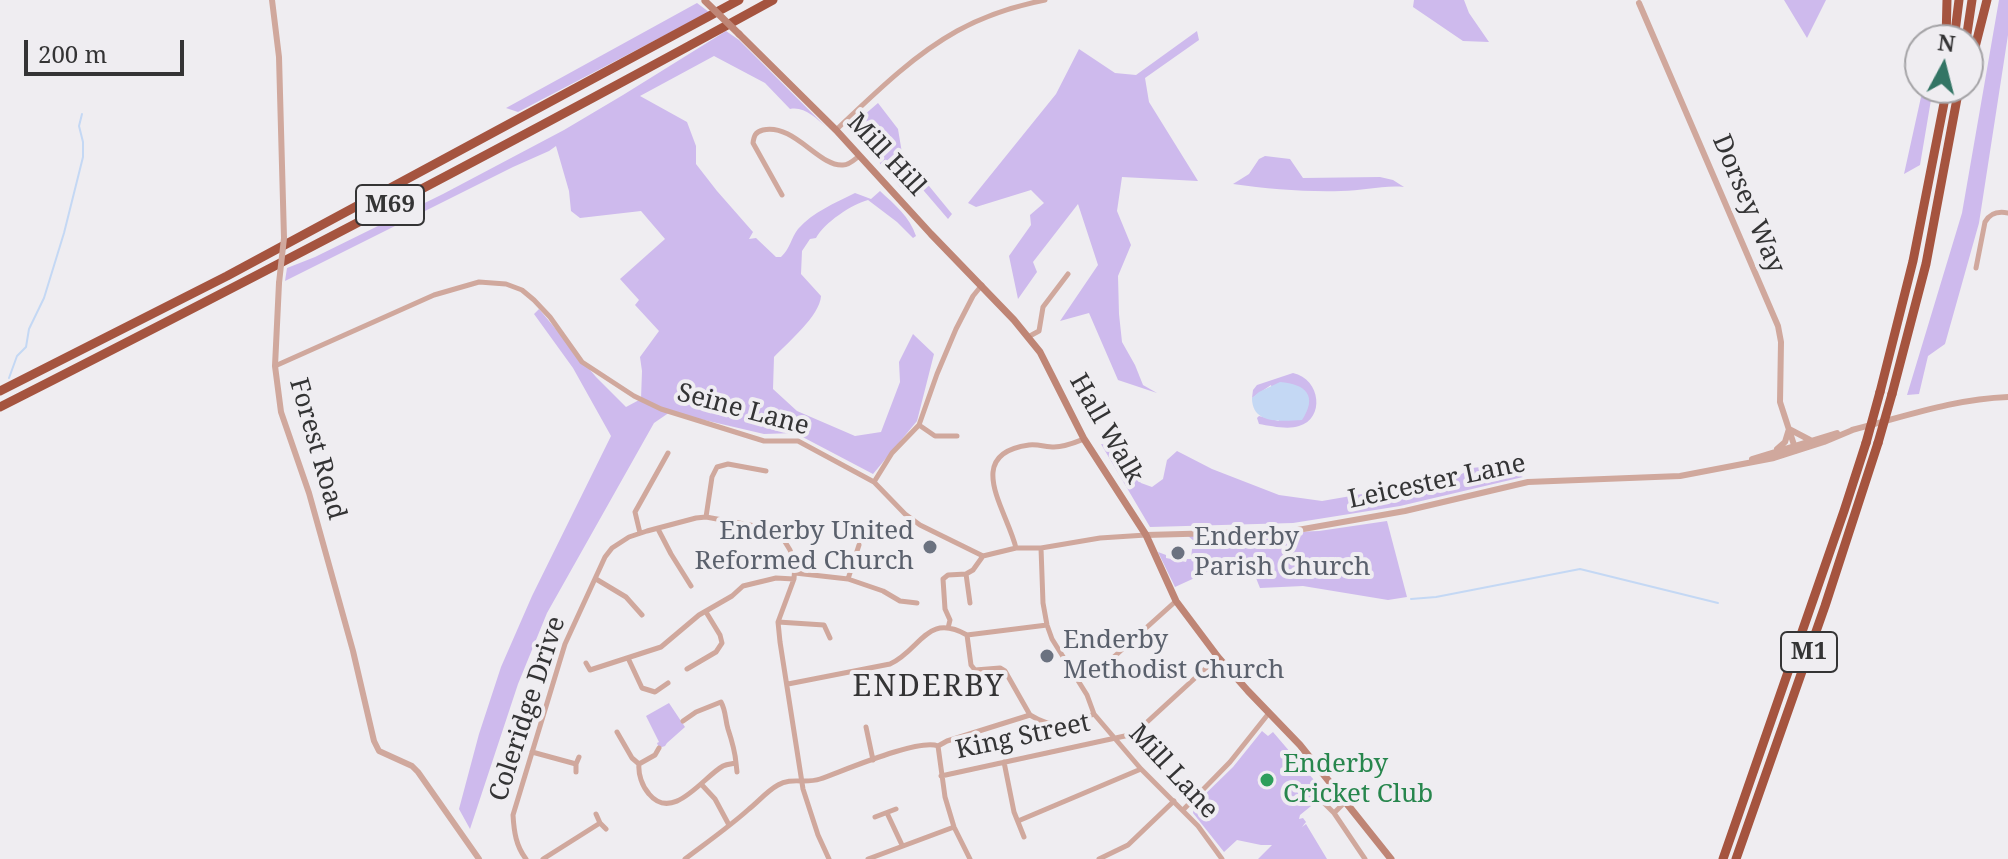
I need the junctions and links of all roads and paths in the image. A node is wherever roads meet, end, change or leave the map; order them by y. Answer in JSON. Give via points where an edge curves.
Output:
{"nodes":[{"id":1,"x":272,"y":0,"type":"edge"},
{"id":2,"x":705,"y":0,"type":"edge"},
{"id":3,"x":739,"y":0,"type":"edge"},
{"id":4,"x":773,"y":0,"type":"edge"},
{"id":5,"x":1045,"y":0,"type":"edge"},
{"id":6,"x":1947,"y":0,"type":"edge"},
{"id":7,"x":1959,"y":0,"type":"edge"},
{"id":8,"x":1972,"y":0,"type":"edge"},
{"id":9,"x":1987,"y":0,"type":"edge"},
{"id":10,"x":1639,"y":3,"type":"dead end"},
{"id":11,"x":1946,"y":24,"type":"edge"},
{"id":12,"x":1956,"y":24,"type":"edge"},
{"id":13,"x":1968,"y":24,"type":"edge"},
{"id":14,"x":1981,"y":24,"type":"edge"},
{"id":15,"x":1943,"y":104,"type":"edge"},
{"id":16,"x":1958,"y":104,"type":"edge"},
{"id":17,"x":836,"y":130,"type":"junction"},
{"id":18,"x":859,"y":156,"type":"junction"},
{"id":19,"x":782,"y":195,"type":"dead end"},
{"id":20,"x":2008,"y":213,"type":"edge"},
{"id":21,"x":1976,"y":268,"type":"dead end"},
{"id":22,"x":1068,"y":274,"type":"dead end"},
{"id":23,"x":982,"y":285,"type":"junction"},
{"id":24,"x":1030,"y":340,"type":"junction"},
{"id":25,"x":275,"y":366,"type":"junction"},
{"id":26,"x":0,"y":391,"type":"edge"},
{"id":27,"x":2008,"y":397,"type":"edge"},
{"id":28,"x":3,"y":406,"type":"edge"},
{"id":29,"x":919,"y":425,"type":"junction"},
{"id":30,"x":1789,"y":429,"type":"junction"},
{"id":31,"x":1855,"y":429,"type":"junction"},
{"id":32,"x":957,"y":436,"type":"dead end"},
{"id":33,"x":1084,"y":439,"type":"junction"},
{"id":34,"x":1810,"y":440,"type":"junction"},
{"id":35,"x":1795,"y":449,"type":"junction"},
{"id":36,"x":1772,"y":452,"type":"junction"},
{"id":37,"x":668,"y":453,"type":"dead end"},
{"id":38,"x":1735,"y":465,"type":"junction"},
{"id":39,"x":766,"y":471,"type":"dead end"},
{"id":40,"x":874,"y":482,"type":"junction"},
{"id":41,"x":706,"y":517,"type":"junction"},
{"id":42,"x":658,"y":529,"type":"junction"},
{"id":43,"x":640,"y":533,"type":"junction"},
{"id":44,"x":1146,"y":535,"type":"junction"},
{"id":45,"x":859,"y":545,"type":"dead end"},
{"id":46,"x":1016,"y":548,"type":"junction"},
{"id":47,"x":1041,"y":548,"type":"junction"},
{"id":48,"x":983,"y":556,"type":"junction"},
{"id":49,"x":966,"y":574,"type":"junction"},
{"id":50,"x":794,"y":576,"type":"junction"},
{"id":51,"x":596,"y":579,"type":"junction"},
{"id":52,"x":848,"y":579,"type":"junction"},
{"id":53,"x":688,"y":584,"type":"dead end"},
{"id":54,"x":1176,"y":601,"type":"junction"},
{"id":55,"x":917,"y":603,"type":"dead end"},
{"id":56,"x":970,"y":603,"type":"dead end"},
{"id":57,"x":945,"y":609,"type":"junction"},
{"id":58,"x":937,"y":610,"type":"dead end"},
{"id":59,"x":706,"y":612,"type":"junction"},
{"id":60,"x":642,"y":615,"type":"dead end"},
{"id":61,"x":778,"y":622,"type":"junction"},
{"id":62,"x":1047,"y":625,"type":"junction"},
{"id":63,"x":948,"y":628,"type":"junction"},
{"id":64,"x":968,"y":636,"type":"junction"},
{"id":65,"x":830,"y":638,"type":"dead end"},
{"id":66,"x":628,"y":657,"type":"junction"},
{"id":67,"x":1218,"y":657,"type":"junction"},
{"id":68,"x":586,"y":663,"type":"dead end"},
{"id":69,"x":687,"y":669,"type":"dead end"},
{"id":70,"x":1077,"y":678,"type":"junction"},
{"id":71,"x":668,"y":683,"type":"dead end"},
{"id":72,"x":788,"y":684,"type":"junction"},
{"id":73,"x":1269,"y":713,"type":"junction"},
{"id":74,"x":1094,"y":714,"type":"junction"},
{"id":75,"x":1030,"y":715,"type":"junction"},
{"id":76,"x":683,"y":722,"type":"dead end"},
{"id":77,"x":866,"y":727,"type":"dead end"},
{"id":78,"x":617,"y":732,"type":"dead end"},
{"id":79,"x":1114,"y":738,"type":"junction"},
{"id":80,"x":660,"y":746,"type":"dead end"},
{"id":81,"x":938,"y":746,"type":"junction"},
{"id":82,"x":532,"y":752,"type":"junction"},
{"id":83,"x":579,"y":757,"type":"dead end"},
{"id":84,"x":873,"y":760,"type":"junction"},
{"id":85,"x":1004,"y":762,"type":"junction"},
{"id":86,"x":736,"y":763,"type":"junction"},
{"id":87,"x":576,"y":764,"type":"junction"},
{"id":88,"x":639,"y":764,"type":"junction"},
{"id":89,"x":1141,"y":769,"type":"junction"},
{"id":90,"x":576,"y":772,"type":"dead end"},
{"id":91,"x":737,"y":772,"type":"dead end"},
{"id":92,"x":941,"y":776,"type":"junction"},
{"id":93,"x":801,"y":781,"type":"junction"},
{"id":94,"x":702,"y":785,"type":"junction"},
{"id":95,"x":1174,"y":801,"type":"junction"},
{"id":96,"x":1323,"y":802,"type":"dead end"},
{"id":97,"x":1345,"y":802,"type":"junction"},
{"id":98,"x":896,"y":809,"type":"dead end"},
{"id":99,"x":1183,"y":810,"type":"junction"},
{"id":100,"x":887,"y":813,"type":"junction"},
{"id":101,"x":1334,"y":813,"type":"junction"},
{"id":102,"x":596,"y":814,"type":"dead end"},
{"id":103,"x":875,"y":817,"type":"dead end"},
{"id":104,"x":1018,"y":821,"type":"junction"},
{"id":105,"x":600,"y":823,"type":"junction"},
{"id":106,"x":729,"y":825,"type":"junction"},
{"id":107,"x":954,"y":827,"type":"junction"},
{"id":108,"x":606,"y":829,"type":"dead end"},
{"id":109,"x":1024,"y":837,"type":"dead end"},
{"id":110,"x":902,"y":845,"type":"junction"},
{"id":111,"x":479,"y":859,"type":"edge"},
{"id":112,"x":526,"y":859,"type":"edge"},
{"id":113,"x":543,"y":859,"type":"edge"},
{"id":114,"x":685,"y":859,"type":"edge"},
{"id":115,"x":829,"y":859,"type":"edge"},
{"id":116,"x":868,"y":859,"type":"edge"},
{"id":117,"x":970,"y":859,"type":"edge"},
{"id":118,"x":1099,"y":859,"type":"edge"},
{"id":119,"x":1222,"y":859,"type":"edge"},
{"id":120,"x":1365,"y":859,"type":"edge"},
{"id":121,"x":1391,"y":859,"type":"edge"},
{"id":122,"x":1723,"y":859,"type":"edge"},
{"id":123,"x":1736,"y":859,"type":"edge"}],
"edges":[{"from":1,"to":25,"type":"street","name":"Forest Road","bridge":true,"via":[[279,57],[284,238]]},
{"from":2,"to":17,"type":"main road","name":"Mill Hill","bridge":true},
{"from":3,"to":26,"type":"highway","number":"M69","via":[[227,276]]},
{"from":4,"to":28,"type":"highway","number":"M69"},
{"from":5,"to":17,"type":"street","via":[[997,13],[948,36]]},
{"from":6,"to":11,"type":"highway"},
{"from":7,"to":12,"type":"highway"},
{"from":8,"to":13,"type":"highway"},
{"from":9,"to":14,"type":"highway"},
{"from":10,"to":30,"type":"street","name":"Dorsey Way","via":[[1778,326],[1780,396]]},
{"from":15,"to":122,"type":"highway","number":"M1","bridge":true,"via":[[1913,261],[1866,443]]},
{"from":16,"to":123,"type":"highway","number":"M1","bridge":true,"via":[[1926,264],[1878,443]]},
{"from":17,"to":18,"type":"main road","name":"Mill Hill"},
{"from":18,"to":19,"type":"street","via":[[847,165],[836,164],[784,131],[759,131],[753,143]]},
{"from":18,"to":23,"type":"main road","name":"Mill Hill"},
{"from":20,"to":21,"type":"street","via":[[1989,215]]},
{"from":22,"to":24,"type":"street","via":[[1043,307],[1039,331]]},
{"from":23,"to":24,"type":"main road","name":"Mill Hill"},
{"from":23,"to":29,"type":"street","via":[[956,329]]},
{"from":24,"to":33,"type":"main road","name":"Hall Walk"},
{"from":25,"to":40,"type":"street","name":"Seine Lane","via":[[434,295],[498,282],[528,295],[582,362],[642,401],[764,441],[798,441]]},
{"from":25,"to":111,"type":"street","name":"Forest Road","via":[[281,412],[312,503],[374,741],[379,751],[418,772]]},
{"from":27,"to":31,"type":"street","name":"Leicester Lane","via":[[1933,407]]},
{"from":29,"to":32,"type":"street","via":[[935,436]]},
{"from":29,"to":40,"type":"street"},
{"from":30,"to":34,"type":"street"},
{"from":30,"to":35,"type":"street","name":"Dorsey Way"},
{"from":30,"to":36,"type":"street","via":[[1785,442]]},
{"from":31,"to":34,"type":"street","name":"Leicester Lane"},
{"from":31,"to":35,"type":"street","name":"Leicester Lane"},
{"from":33,"to":44,"type":"main road","name":"Hall Walk"},
{"from":33,"to":46,"type":"street","via":[[1065,446],[1034,444],[1000,455],[993,487]]},
{"from":34,"to":35,"type":"street","name":"Leicester Lane"},
{"from":35,"to":36,"type":"street","name":"Leicester Lane"},
{"from":35,"to":38,"type":"street","name":"Leicester Lane"},
{"from":36,"to":38,"type":"street","name":"Leicester Lane"},
{"from":37,"to":43,"type":"street","via":[[635,512]]},
{"from":38,"to":44,"type":"street","name":"Leicester Lane","via":[[1680,476],[1528,482],[1292,531]]},
{"from":39,"to":41,"type":"street","via":[[717,467]]},
{"from":40,"to":48,"type":"street","name":"Seine Lane","via":[[920,525]]},
{"from":41,"to":42,"type":"street"},
{"from":41,"to":50,"type":"street","via":[[766,528],[782,537],[795,564]]},
{"from":42,"to":43,"type":"street"},
{"from":42,"to":53,"type":"street"},
{"from":43,"to":51,"type":"street","name":"Coleridge Drive","via":[[612,548]]},
{"from":44,"to":47,"type":"street"},
{"from":44,"to":54,"type":"main road","name":"Hall Walk"},
{"from":45,"to":52,"type":"street"},
{"from":46,"to":47,"type":"street"},
{"from":46,"to":48,"type":"street"},
{"from":47,"to":62,"type":"street"},
{"from":48,"to":49,"type":"street"},
{"from":49,"to":56,"type":"street"},
{"from":49,"to":57,"type":"street","via":[[943,579]]},
{"from":50,"to":52,"type":"street"},
{"from":50,"to":59,"type":"street","via":[[743,586]]},
{"from":50,"to":61,"type":"street"},
{"from":51,"to":60,"type":"street","via":[[626,597]]},
{"from":51,"to":82,"type":"street","name":"Coleridge Drive","via":[[565,644]]},
{"from":52,"to":55,"type":"street"},
{"from":54,"to":67,"type":"main road","name":"Hall Walk"},
{"from":54,"to":70,"type":"street","via":[[1106,664]]},
{"from":57,"to":58,"type":"street"},
{"from":57,"to":63,"type":"street"},
{"from":59,"to":66,"type":"street","via":[[661,647]]},
{"from":59,"to":69,"type":"street","via":[[722,643]]},
{"from":61,"to":65,"type":"street","via":[[825,622]]},
{"from":61,"to":72,"type":"street"},
{"from":62,"to":64,"type":"street"},
{"from":62,"to":70,"type":"street","name":"Mill Lane"},
{"from":63,"to":64,"type":"street"},
{"from":63,"to":72,"type":"street","via":[[925,634],[890,664]]},
{"from":64,"to":75,"type":"street","via":[[973,668],[1005,671]]},
{"from":66,"to":68,"type":"street","via":[[590,670]]},
{"from":66,"to":71,"type":"street","via":[[642,688],[655,692]]},
{"from":67,"to":73,"type":"main road","name":"Hall Walk"},
{"from":67,"to":79,"type":"street","name":"King Street","via":[[1134,734]]},
{"from":70,"to":74,"type":"street","name":"Mill Lane"},
{"from":72,"to":93,"type":"street"},
{"from":73,"to":97,"type":"main road","name":"Hall Walk"},
{"from":73,"to":99,"type":"street"},
{"from":74,"to":75,"type":"street","via":[[1058,726]]},
{"from":74,"to":79,"type":"street","name":"Mill Lane"},
{"from":75,"to":81,"type":"street"},
{"from":76,"to":86,"type":"street","via":[[721,702]]},
{"from":77,"to":84,"type":"street"},
{"from":78,"to":88,"type":"street"},
{"from":79,"to":85,"type":"street","name":"King Street"},
{"from":79,"to":89,"type":"street","name":"Mill Lane"},
{"from":80,"to":88,"type":"street"},
{"from":81,"to":84,"type":"street","via":[[925,744]]},
{"from":81,"to":92,"type":"street"},
{"from":82,"to":87,"type":"street"},
{"from":82,"to":112,"type":"street","name":"Coleridge Drive","via":[[513,815],[516,841]]},
{"from":83,"to":87,"type":"street"},
{"from":84,"to":93,"type":"street"},
{"from":85,"to":92,"type":"street","name":"King Street"},
{"from":85,"to":104,"type":"street"},
{"from":86,"to":91,"type":"street"},
{"from":86,"to":94,"type":"street","via":[[723,766]]},
{"from":87,"to":90,"type":"street"},
{"from":88,"to":94,"type":"street","via":[[645,788],[663,803],[675,802]]},
{"from":89,"to":95,"type":"street","name":"Mill Lane"},
{"from":89,"to":104,"type":"street"},
{"from":92,"to":107,"type":"street"},
{"from":93,"to":106,"type":"street","via":[[775,786]]},
{"from":93,"to":115,"type":"street"},
{"from":94,"to":106,"type":"street"},
{"from":95,"to":99,"type":"street","name":"Mill Lane"},
{"from":95,"to":118,"type":"street","via":[[1128,845]]},
{"from":96,"to":101,"type":"street"},
{"from":97,"to":101,"type":"street"},
{"from":97,"to":121,"type":"main road","name":"Hall Walk"},
{"from":98,"to":100,"type":"street"},
{"from":99,"to":119,"type":"street","name":"Mill Lane"},
{"from":100,"to":103,"type":"street"},
{"from":100,"to":110,"type":"street"},
{"from":101,"to":120,"type":"street"},
{"from":102,"to":105,"type":"street"},
{"from":104,"to":109,"type":"street"},
{"from":105,"to":108,"type":"street"},
{"from":105,"to":113,"type":"street"},
{"from":106,"to":114,"type":"street"},
{"from":107,"to":110,"type":"street"},
{"from":107,"to":117,"type":"street"},
{"from":110,"to":116,"type":"street"}]}
